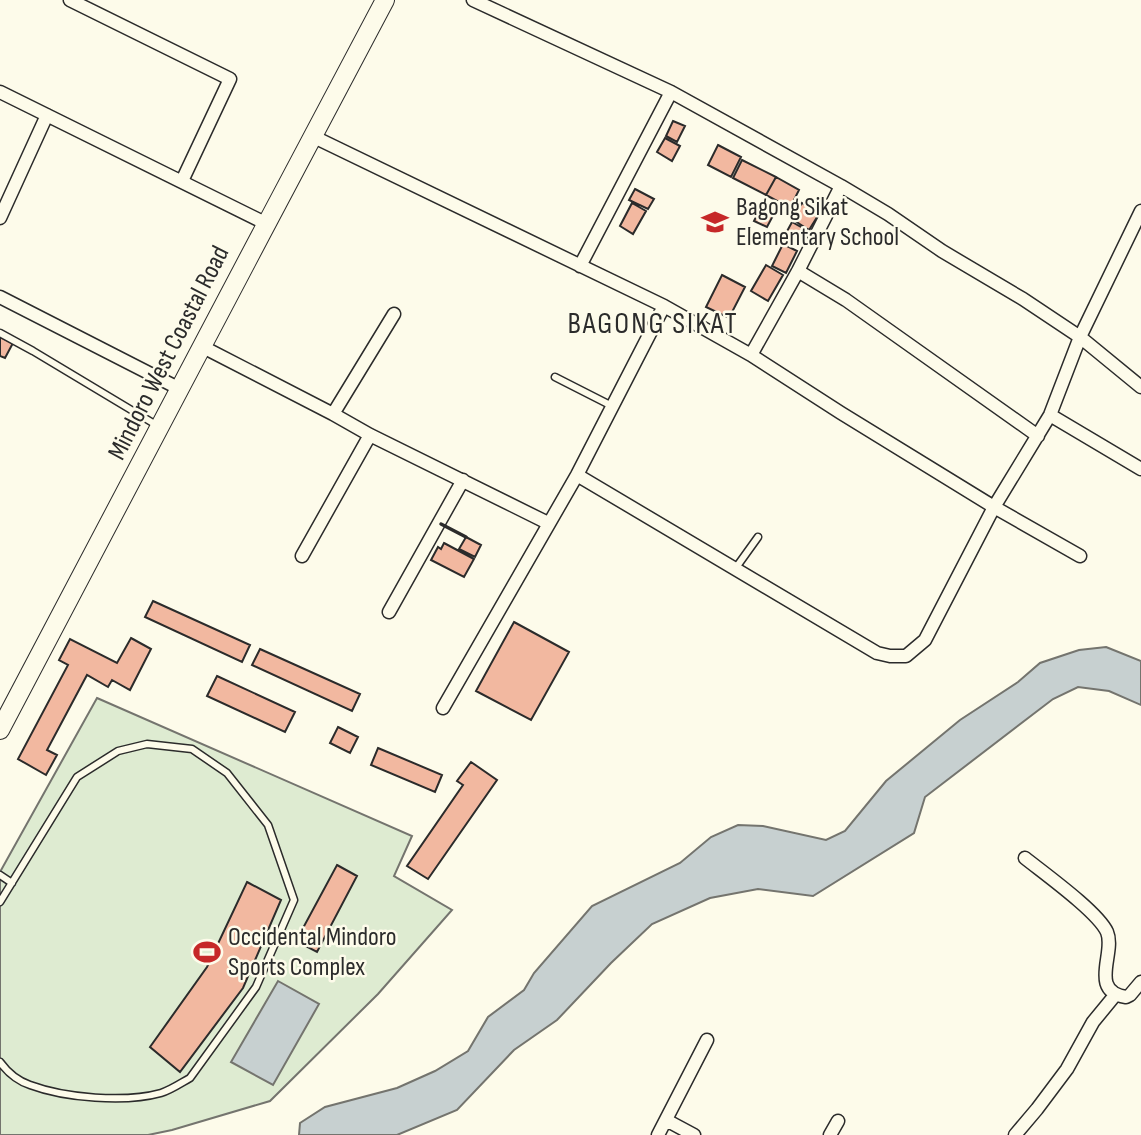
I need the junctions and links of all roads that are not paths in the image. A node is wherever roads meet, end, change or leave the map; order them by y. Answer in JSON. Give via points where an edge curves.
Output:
{"nodes":[{"id":1,"x":69,"y":0,"type":"edge"},
{"id":2,"x":385,"y":0,"type":"edge"},
{"id":3,"x":473,"y":0,"type":"edge"},
{"id":4,"x":0,"y":92,"type":"edge"},
{"id":5,"x":671,"y":92,"type":"junction"},
{"id":6,"x":47,"y":115,"type":"junction"},
{"id":7,"x":312,"y":136,"type":"junction"},
{"id":8,"x":182,"y":181,"type":"junction"},
{"id":9,"x":841,"y":187,"type":"junction"},
{"id":10,"x":1141,"y":212,"type":"edge"},
{"id":11,"x":0,"y":218,"type":"edge"},
{"id":12,"x":265,"y":223,"type":"junction"},
{"id":13,"x":580,"y":266,"type":"junction"},
{"id":14,"x":798,"y":271,"type":"junction"},
{"id":15,"x":0,"y":297,"type":"edge"},
{"id":16,"x":664,"y":306,"type":"junction"},
{"id":17,"x":394,"y":314,"type":"dead end"},
{"id":18,"x":0,"y":333,"type":"edge"},
{"id":19,"x":1080,"y":337,"type":"junction"},
{"id":20,"x":201,"y":346,"type":"junction"},
{"id":21,"x":751,"y":355,"type":"junction"},
{"id":22,"x":555,"y":377,"type":"dead end"},
{"id":23,"x":1141,"y":387,"type":"edge"},
{"id":24,"x":180,"y":389,"type":"junction"},
{"id":25,"x":613,"y":407,"type":"junction"},
{"id":26,"x":333,"y":414,"type":"junction"},
{"id":27,"x":1050,"y":415,"type":"junction"},
{"id":28,"x":160,"y":427,"type":"junction"},
{"id":29,"x":370,"y":435,"type":"junction"},
{"id":30,"x":1038,"y":436,"type":"junction"},
{"id":31,"x":1141,"y":469,"type":"edge"},
{"id":32,"x":577,"y":475,"type":"junction"},
{"id":33,"x":463,"y":480,"type":"junction"},
{"id":34,"x":994,"y":507,"type":"junction"},
{"id":35,"x":548,"y":523,"type":"junction"},
{"id":36,"x":758,"y":537,"type":"dead end"},
{"id":37,"x":302,"y":556,"type":"dead end"},
{"id":38,"x":1080,"y":556,"type":"dead end"},
{"id":39,"x":735,"y":569,"type":"junction"},
{"id":40,"x":389,"y":612,"type":"dead end"},
{"id":41,"x":443,"y":708,"type":"dead end"},
{"id":42,"x":0,"y":730,"type":"edge"},
{"id":43,"x":1026,"y":858,"type":"dead end"},
{"id":44,"x":0,"y":875,"type":"edge"},
{"id":45,"x":12,"y":883,"type":"junction"},
{"id":46,"x":0,"y":902,"type":"edge"},
{"id":47,"x":1141,"y":982,"type":"edge"},
{"id":48,"x":1116,"y":994,"type":"junction"},
{"id":49,"x":707,"y":1040,"type":"dead end"},
{"id":50,"x":0,"y":1062,"type":"edge"},
{"id":51,"x":666,"y":1120,"type":"junction"},
{"id":52,"x":838,"y":1121,"type":"dead end"},
{"id":53,"x":658,"y":1135,"type":"edge"},
{"id":54,"x":694,"y":1135,"type":"edge"},
{"id":55,"x":830,"y":1135,"type":"edge"},
{"id":56,"x":1015,"y":1135,"type":"edge"}],
"edges":[{"from":1,"to":8,"type":"street","via":[[230,79]]},
{"from":2,"to":7,"type":"main road","name":"Mindoro West Coastal Road"},
{"from":3,"to":5,"type":"street"},
{"from":4,"to":6,"type":"street"},
{"from":5,"to":9,"type":"street"},
{"from":5,"to":13,"type":"street"},
{"from":6,"to":8,"type":"street"},
{"from":6,"to":11,"type":"street"},
{"from":7,"to":12,"type":"main road","name":"Mindoro West Coastal Road"},
{"from":7,"to":13,"type":"street"},
{"from":8,"to":12,"type":"street"},
{"from":9,"to":14,"type":"street"},
{"from":9,"to":19,"type":"street"},
{"from":10,"to":19,"type":"street"},
{"from":12,"to":20,"type":"main road","name":"Mindoro West Coastal Road"},
{"from":13,"to":16,"type":"street"},
{"from":14,"to":21,"type":"street"},
{"from":14,"to":30,"type":"street"},
{"from":15,"to":24,"type":"street"},
{"from":16,"to":21,"type":"street"},
{"from":16,"to":25,"type":"street"},
{"from":17,"to":26,"type":"street"},
{"from":18,"to":28,"type":"lane"},
{"from":19,"to":23,"type":"street"},
{"from":19,"to":27,"type":"street"},
{"from":20,"to":24,"type":"main road","name":"Mindoro West Coastal Road"},
{"from":20,"to":26,"type":"street"},
{"from":21,"to":34,"type":"street"},
{"from":22,"to":25,"type":"lane"},
{"from":24,"to":28,"type":"main road","name":"Mindoro West Coastal Road"},
{"from":25,"to":32,"type":"street"},
{"from":26,"to":29,"type":"street"},
{"from":27,"to":30,"type":"street"},
{"from":27,"to":31,"type":"street"},
{"from":28,"to":42,"type":"main road","name":"Mindoro West Coastal Road"},
{"from":29,"to":33,"type":"street"},
{"from":29,"to":37,"type":"street"},
{"from":30,"to":34,"type":"street"},
{"from":32,"to":35,"type":"street"},
{"from":32,"to":39,"type":"street"},
{"from":33,"to":35,"type":"street"},
{"from":33,"to":40,"type":"street"},
{"from":34,"to":38,"type":"street"},
{"from":34,"to":39,"type":"street","via":[[925,640],[906,656],[877,653]]},
{"from":35,"to":41,"type":"street"},
{"from":36,"to":39,"type":"lane"},
{"from":43,"to":48,"type":"street","via":[[1106,929],[1106,982]]},
{"from":44,"to":45,"type":"lane"},
{"from":45,"to":46,"type":"lane"},
{"from":45,"to":50,"type":"lane","via":[[77,777],[118,751],[157,744],[192,749],[227,772],[268,825],[294,900],[256,987],[190,1078],[176,1086],[131,1098],[94,1098],[28,1085]]},
{"from":47,"to":48,"type":"street","via":[[1126,998]]},
{"from":48,"to":56,"type":"street","via":[[1093,1022],[1067,1069]]},
{"from":49,"to":51,"type":"street"},
{"from":51,"to":53,"type":"street"},
{"from":51,"to":54,"type":"street"},
{"from":52,"to":55,"type":"street"}]}
